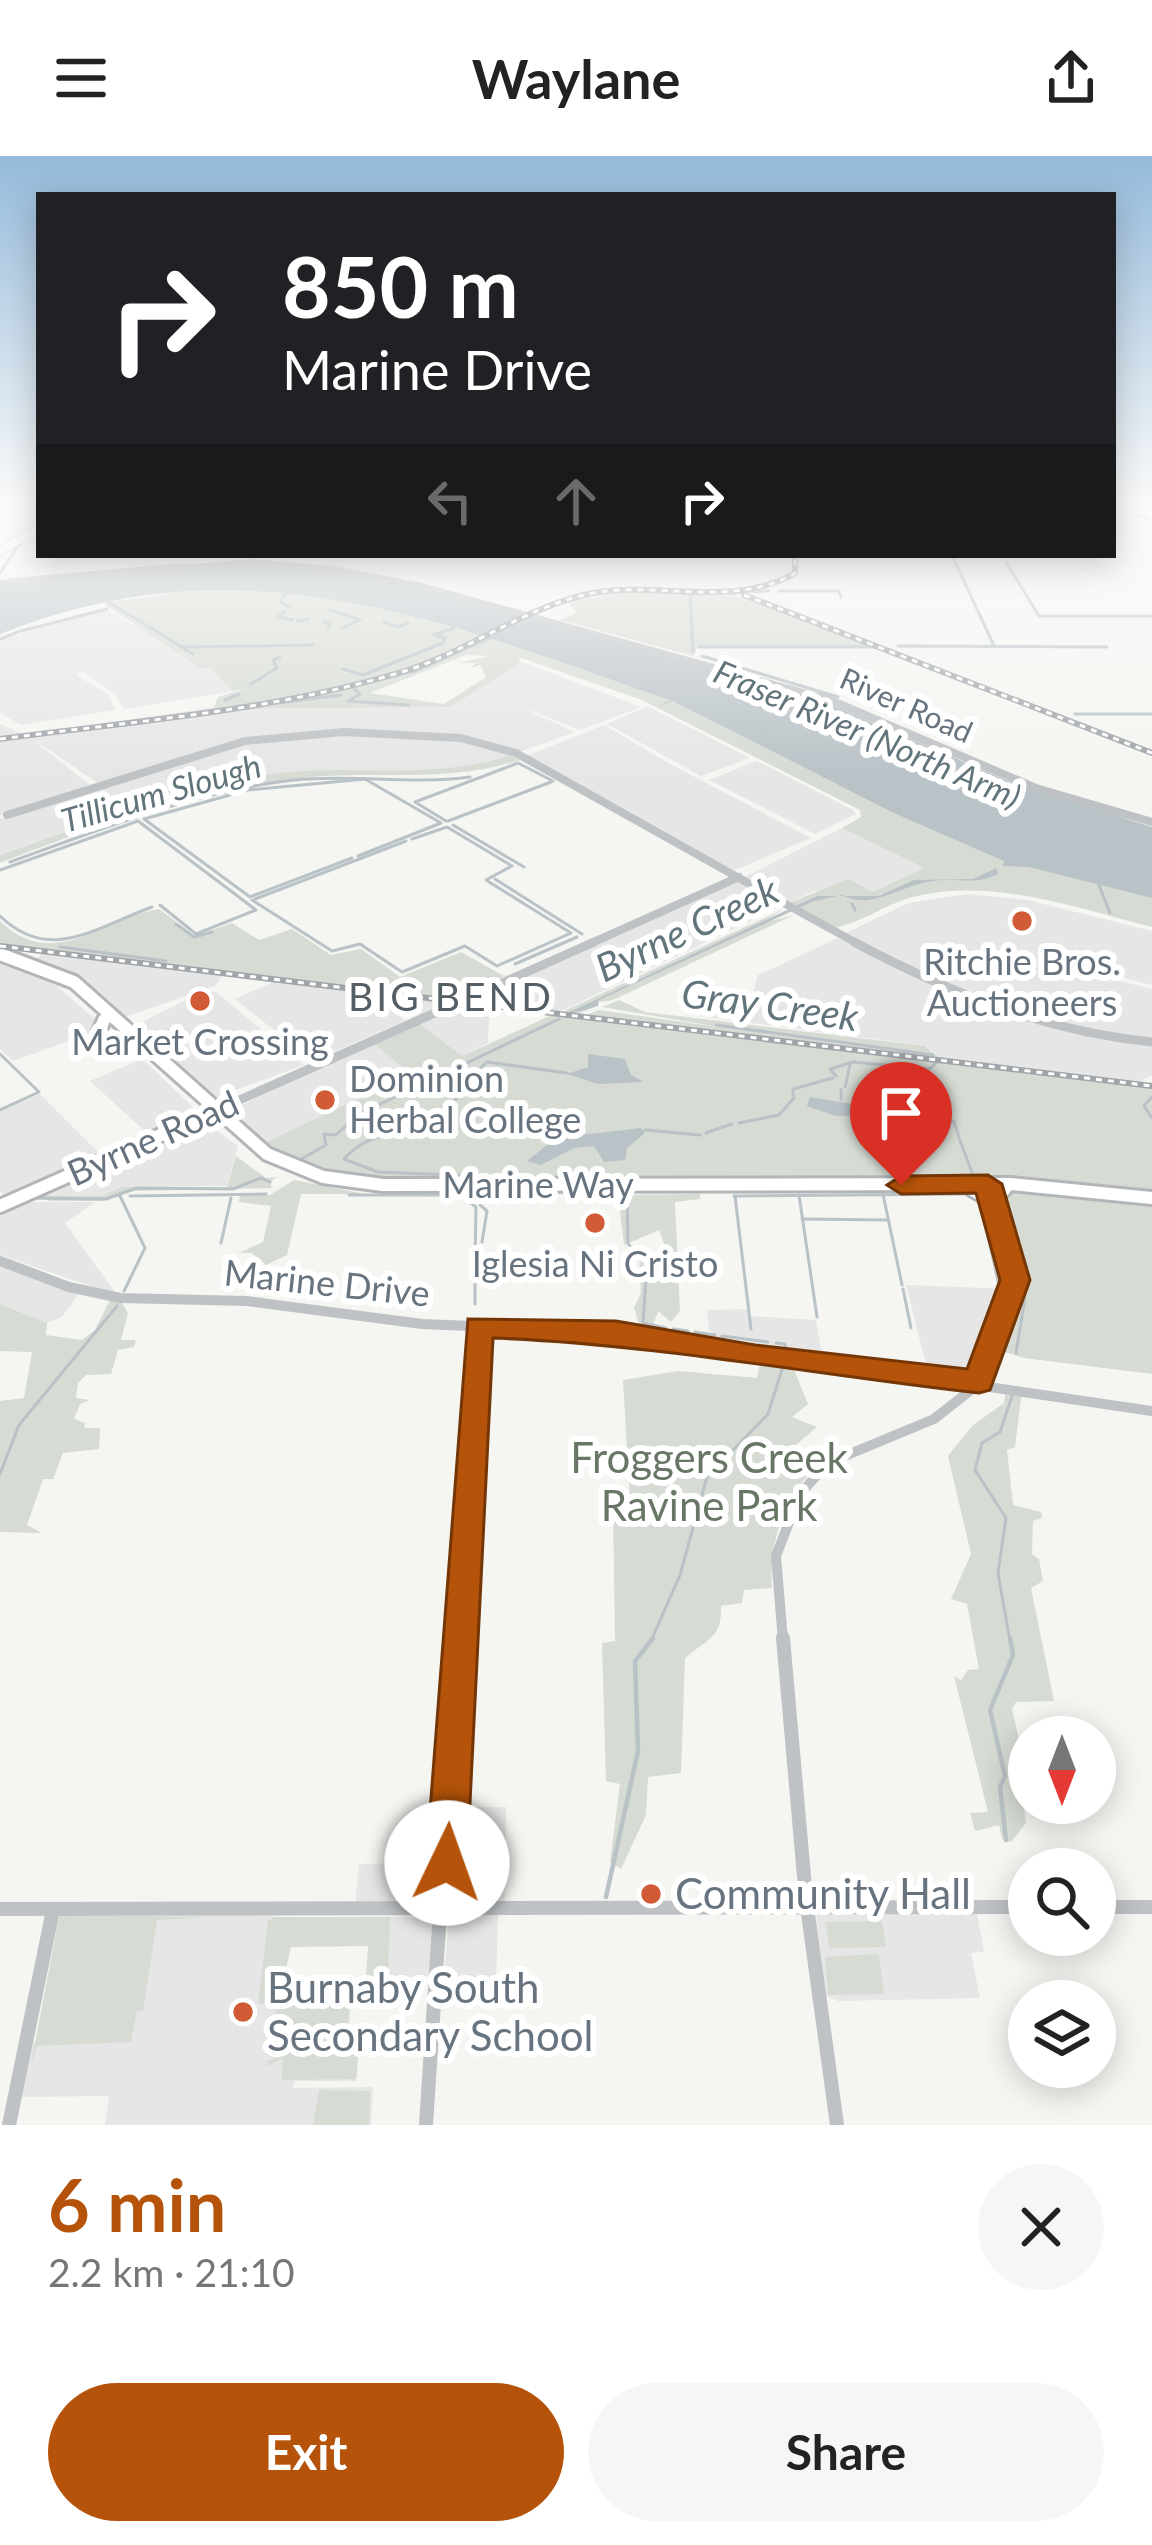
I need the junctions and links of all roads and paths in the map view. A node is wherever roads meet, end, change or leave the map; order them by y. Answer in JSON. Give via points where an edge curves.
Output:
{"nodes":[{"id":1,"x":448,"y":593,"type":"edge"},
{"id":2,"x":3,"y":816,"type":"edge"},
{"id":3,"x":1152,"y":823,"type":"edge"},
{"id":4,"x":735,"y":877,"type":"junction"},
{"id":5,"x":0,"y":956,"type":"edge"},
{"id":6,"x":105,"y":1023,"type":"junction"},
{"id":7,"x":1152,"y":1042,"type":"edge"},
{"id":8,"x":207,"y":1110,"type":"junction"},
{"id":9,"x":990,"y":1191,"type":"junction"},
{"id":10,"x":1152,"y":1200,"type":"edge"},
{"id":11,"x":0,"y":1204,"type":"edge"},
{"id":12,"x":0,"y":1261,"type":"edge"},
{"id":13,"x":478,"y":1327,"type":"junction"},
{"id":14,"x":955,"y":1378,"type":"junction"},
{"id":15,"x":979,"y":1382,"type":"junction"},
{"id":16,"x":967,"y":1396,"type":"junction"},
{"id":17,"x":1152,"y":1411,"type":"edge"},
{"id":18,"x":1008,"y":1906,"type":"edge"},
{"id":19,"x":807,"y":1907,"type":"junction"},
{"id":20,"x":1116,"y":1907,"type":"edge"},
{"id":21,"x":1152,"y":1907,"type":"edge"},
{"id":22,"x":0,"y":1909,"type":"edge"},
{"id":23,"x":52,"y":1910,"type":"junction"},
{"id":24,"x":443,"y":1910,"type":"junction"},
{"id":25,"x":9,"y":2125,"type":"edge"},
{"id":26,"x":426,"y":2125,"type":"edge"},
{"id":27,"x":837,"y":2125,"type":"edge"}],
"edges":[{"from":1,"to":3,"type":"street","name":"River Road","via":[[829,697],[1036,788]]},
{"from":2,"to":4,"type":"street","via":[[221,746],[359,732],[458,738],[517,755]]},
{"from":4,"to":7,"type":"street","via":[[953,995],[1081,1032]]},
{"from":4,"to":8,"type":"street","name":"Byrne Road"},
{"from":5,"to":6,"type":"main road","name":"Marine Way","via":[[68,978]]},
{"from":6,"to":8,"type":"main road","name":"Marine Way"},
{"from":6,"to":8,"type":"main road","name":"Marine Way","via":[[129,1031]]},
{"from":8,"to":9,"type":"main road","name":"Marine Way","via":[[280,1162],[368,1184]]},
{"from":8,"to":9,"type":"main road","name":"Marine Way","via":[[271,1163],[359,1187]]},
{"from":8,"to":11,"type":"main road","name":"Byrne Road"},
{"from":9,"to":10,"type":"main road","name":"Marine Way"},
{"from":9,"to":10,"type":"main road","name":"Marine Way"},
{"from":9,"to":15,"type":"street","via":[[1015,1280]]},
{"from":12,"to":13,"type":"street","name":"Marine Drive","via":[[119,1298],[260,1302]]},
{"from":13,"to":14,"type":"street","name":"Marine Drive","via":[[616,1332]]},
{"from":13,"to":24,"type":"street"},
{"from":14,"to":15,"type":"street","name":"Marine Drive"},
{"from":14,"to":16,"type":"street"},
{"from":15,"to":16,"type":"street"},
{"from":15,"to":17,"type":"street","name":"Marine Drive"},
{"from":16,"to":19,"type":"street","via":[[934,1419],[828,1463],[800,1494],[777,1549]]},
{"from":18,"to":19,"type":"street"},
{"from":19,"to":24,"type":"street"},
{"from":19,"to":27,"type":"street"},
{"from":20,"to":21,"type":"street"},
{"from":22,"to":23,"type":"street"},
{"from":23,"to":24,"type":"street"},
{"from":23,"to":25,"type":"street"},
{"from":24,"to":26,"type":"street"}]}
